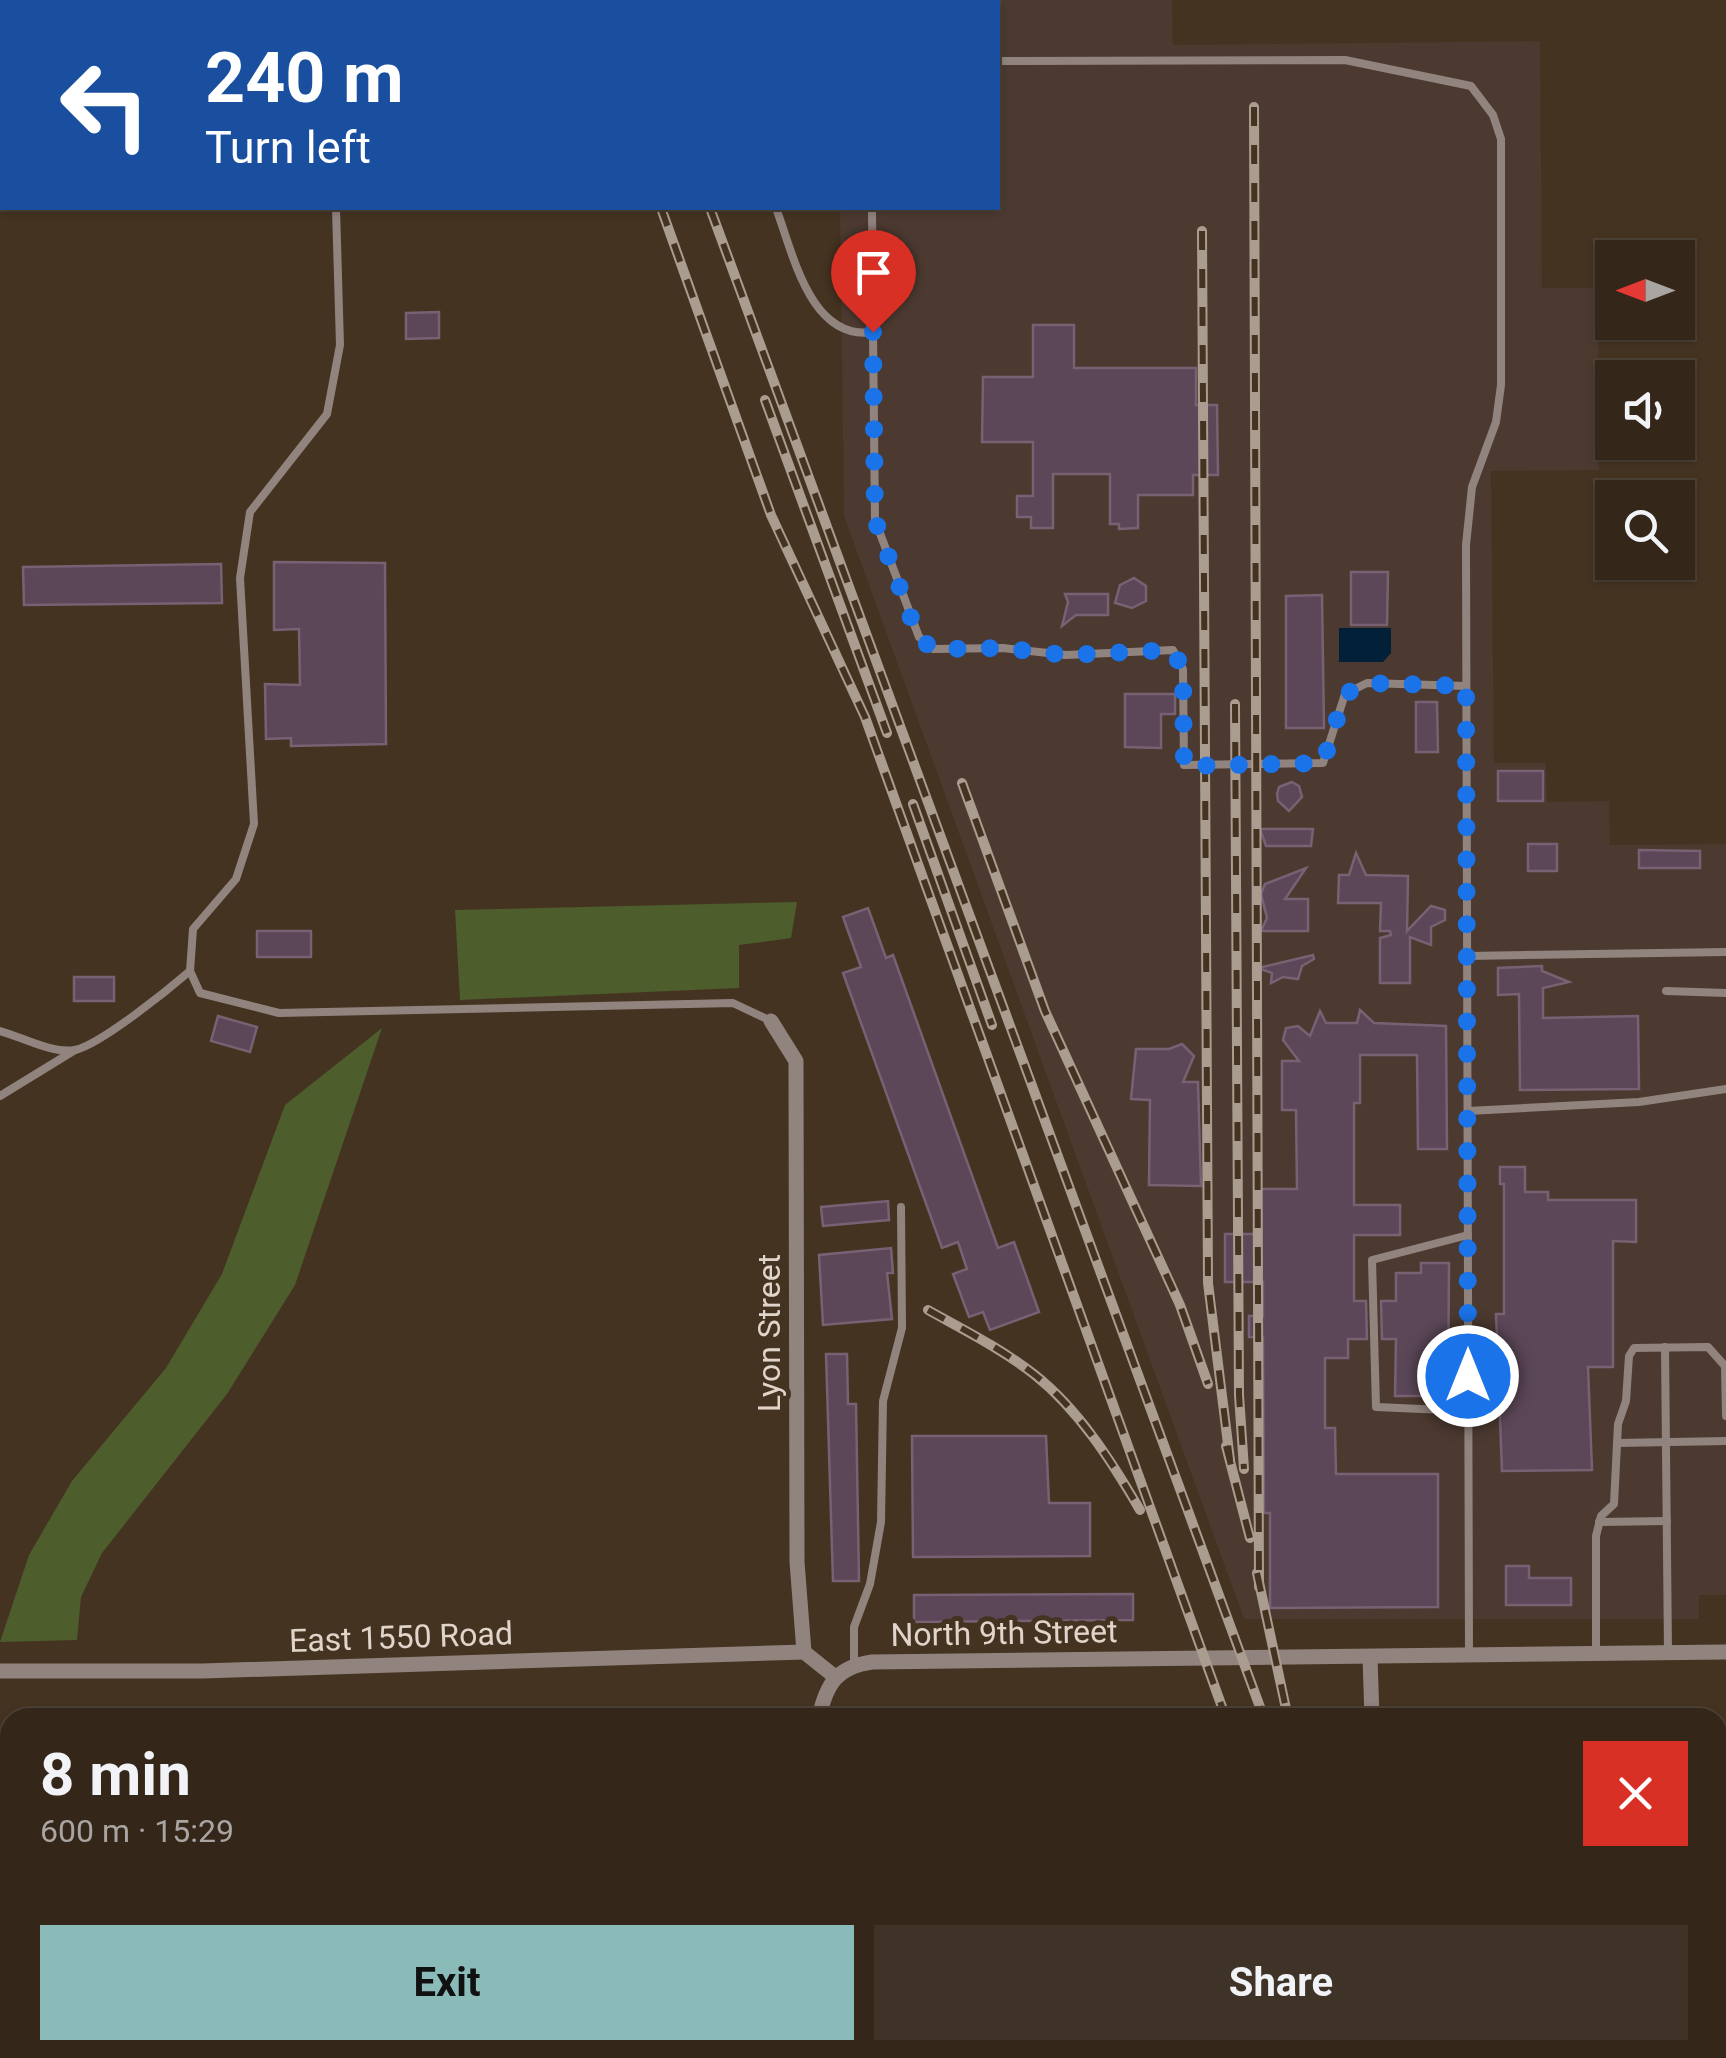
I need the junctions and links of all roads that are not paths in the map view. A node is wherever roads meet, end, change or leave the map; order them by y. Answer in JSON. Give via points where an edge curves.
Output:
{"nodes":[{"id":1,"x":1000,"y":62,"type":"edge"},
{"id":2,"x":336,"y":210,"type":"edge"},
{"id":3,"x":777,"y":210,"type":"edge"},
{"id":4,"x":872,"y":210,"type":"edge"},
{"id":5,"x":873,"y":332,"type":"junction"},
{"id":6,"x":1466,"y":686,"type":"junction"},
{"id":7,"x":1726,"y":952,"type":"edge"},
{"id":8,"x":1467,"y":956,"type":"junction"},
{"id":9,"x":190,"y":971,"type":"junction"},
{"id":10,"x":1666,"y":991,"type":"dead end"},
{"id":11,"x":1726,"y":992,"type":"edge"},
{"id":12,"x":771,"y":1022,"type":"joint"},
{"id":13,"x":0,"y":1031,"type":"edge"},
{"id":14,"x":76,"y":1050,"type":"junction"},
{"id":15,"x":1726,"y":1089,"type":"edge"},
{"id":16,"x":0,"y":1096,"type":"edge"},
{"id":17,"x":1468,"y":1111,"type":"junction"},
{"id":18,"x":901,"y":1207,"type":"dead end"},
{"id":19,"x":1468,"y":1235,"type":"junction"},
{"id":20,"x":1666,"y":1348,"type":"junction"},
{"id":21,"x":1468,"y":1411,"type":"junction"},
{"id":22,"x":1726,"y":1416,"type":"edge"},
{"id":23,"x":1726,"y":1441,"type":"edge"},
{"id":24,"x":1617,"y":1442,"type":"junction"},
{"id":25,"x":1667,"y":1442,"type":"junction"},
{"id":26,"x":1667,"y":1521,"type":"junction"},
{"id":27,"x":1599,"y":1522,"type":"junction"},
{"id":28,"x":804,"y":1652,"type":"junction"},
{"id":29,"x":1668,"y":1652,"type":"junction"},
{"id":30,"x":1726,"y":1652,"type":"edge"},
{"id":31,"x":1596,"y":1653,"type":"junction"},
{"id":32,"x":1469,"y":1655,"type":"junction"},
{"id":33,"x":1370,"y":1657,"type":"junction"},
{"id":34,"x":854,"y":1664,"type":"junction"},
{"id":35,"x":0,"y":1672,"type":"edge"},
{"id":36,"x":834,"y":1676,"type":"junction"},
{"id":37,"x":822,"y":1708,"type":"edge"},
{"id":38,"x":1372,"y":1708,"type":"edge"}],
"edges":[{"from":1,"to":6,"type":"lane","via":[[1345,60],[1471,86],[1493,114],[1501,138],[1501,385],[1496,422],[1472,488]]},
{"from":2,"to":9,"type":"lane","via":[[340,346],[327,414],[250,512],[240,578],[254,824],[236,880],[192,928]]},
{"from":3,"to":5,"type":"lane","via":[[808,292],[835,326]]},
{"from":4,"to":5,"type":"lane"},
{"from":5,"to":6,"type":"lane","via":[[875,520],[918,637],[933,649],[1066,655],[1172,650],[1183,669],[1184,766],[1323,763],[1345,694],[1368,683]]},
{"from":6,"to":8,"type":"lane"},
{"from":7,"to":8,"type":"lane"},
{"from":8,"to":17,"type":"lane"},
{"from":9,"to":12,"type":"lane","via":[[200,993],[279,1013],[732,1002]]},
{"from":9,"to":14,"type":"lane","via":[[142,1011]]},
{"from":10,"to":11,"type":"lane"},
{"from":12,"to":28,"type":"street","name":"Lyon Street","via":[[796,1062],[797,1079],[797,1562]]},
{"from":13,"to":14,"type":"lane"},
{"from":14,"to":16,"type":"lane"},
{"from":15,"to":17,"type":"lane","via":[[1639,1102]]},
{"from":17,"to":19,"type":"lane"},
{"from":18,"to":34,"type":"lane","via":[[902,1328],[883,1401],[881,1522],[854,1627]]},
{"from":19,"to":21,"type":"lane"},
{"from":19,"to":21,"type":"lane","via":[[1372,1260],[1376,1407]]},
{"from":20,"to":22,"type":"lane","via":[[1708,1347],[1718,1354],[1725,1366]]},
{"from":20,"to":24,"type":"lane","via":[[1634,1348],[1629,1356]]},
{"from":20,"to":25,"type":"lane"},
{"from":21,"to":32,"type":"lane"},
{"from":23,"to":25,"type":"lane"},
{"from":24,"to":25,"type":"lane"},
{"from":24,"to":27,"type":"lane","via":[[1614,1504]]},
{"from":25,"to":26,"type":"lane"},
{"from":26,"to":27,"type":"lane"},
{"from":26,"to":29,"type":"lane"},
{"from":27,"to":31,"type":"lane"},
{"from":28,"to":35,"type":"street","name":"East 1550 Road","via":[[203,1672]]},
{"from":28,"to":36,"type":"street"},
{"from":29,"to":30,"type":"street","name":"North 9th Street"},
{"from":29,"to":31,"type":"street","name":"North 9th Street"},
{"from":31,"to":32,"type":"street","name":"North 9th Street"},
{"from":32,"to":33,"type":"street","name":"North 9th Street"},
{"from":33,"to":34,"type":"street","name":"North 9th Street"},
{"from":33,"to":38,"type":"street"},
{"from":34,"to":36,"type":"street","name":"North 9th Street"},
{"from":36,"to":37,"type":"street"}]}
